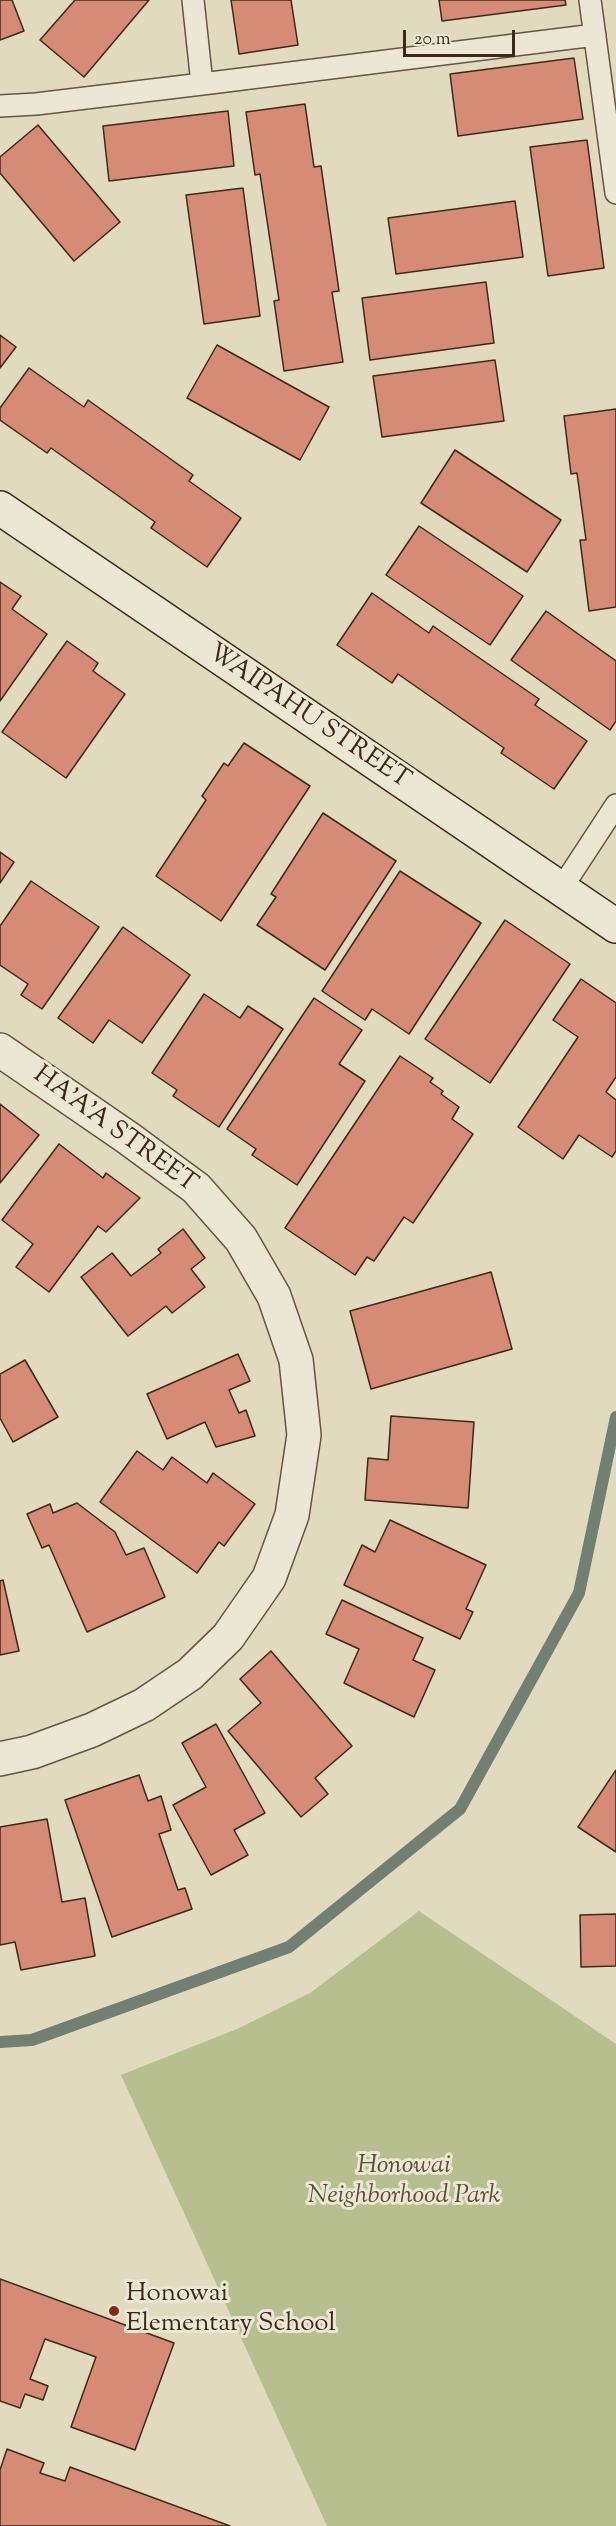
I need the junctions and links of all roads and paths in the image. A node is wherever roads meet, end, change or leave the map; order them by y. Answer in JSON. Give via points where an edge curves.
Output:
{"nodes":[{"id":1,"x":193,"y":0,"type":"edge"},
{"id":2,"x":590,"y":0,"type":"edge"},
{"id":3,"x":595,"y":35,"type":"junction"},
{"id":4,"x":202,"y":84,"type":"junction"},
{"id":5,"x":0,"y":106,"type":"edge"},
{"id":6,"x":616,"y":193,"type":"edge"},
{"id":7,"x":0,"y":508,"type":"edge"},
{"id":8,"x":616,"y":805,"type":"edge"},
{"id":9,"x":561,"y":889,"type":"junction"},
{"id":10,"x":616,"y":926,"type":"edge"},
{"id":11,"x":0,"y":1050,"type":"edge"},
{"id":12,"x":0,"y":1759,"type":"edge"}],
"edges":[{"from":1,"to":4,"type":"lane"},
{"from":2,"to":3,"type":"lane"},
{"from":3,"to":4,"type":"lane"},
{"from":3,"to":6,"type":"lane"},
{"from":4,"to":5,"type":"lane"},
{"from":7,"to":9,"type":"street","name":"WAIPAHU STREET"},
{"from":8,"to":9,"type":"lane"},
{"from":9,"to":10,"type":"street","name":"WAIPAHU STREET"},
{"from":11,"to":12,"type":"street","name":"HA'A'A STREET","via":[[196,1188],[241,1239],[274,1296],[296,1360],[304,1435],[292,1515],[269,1578],[228,1637],[190,1674],[144,1705],[92,1730]]}]}
